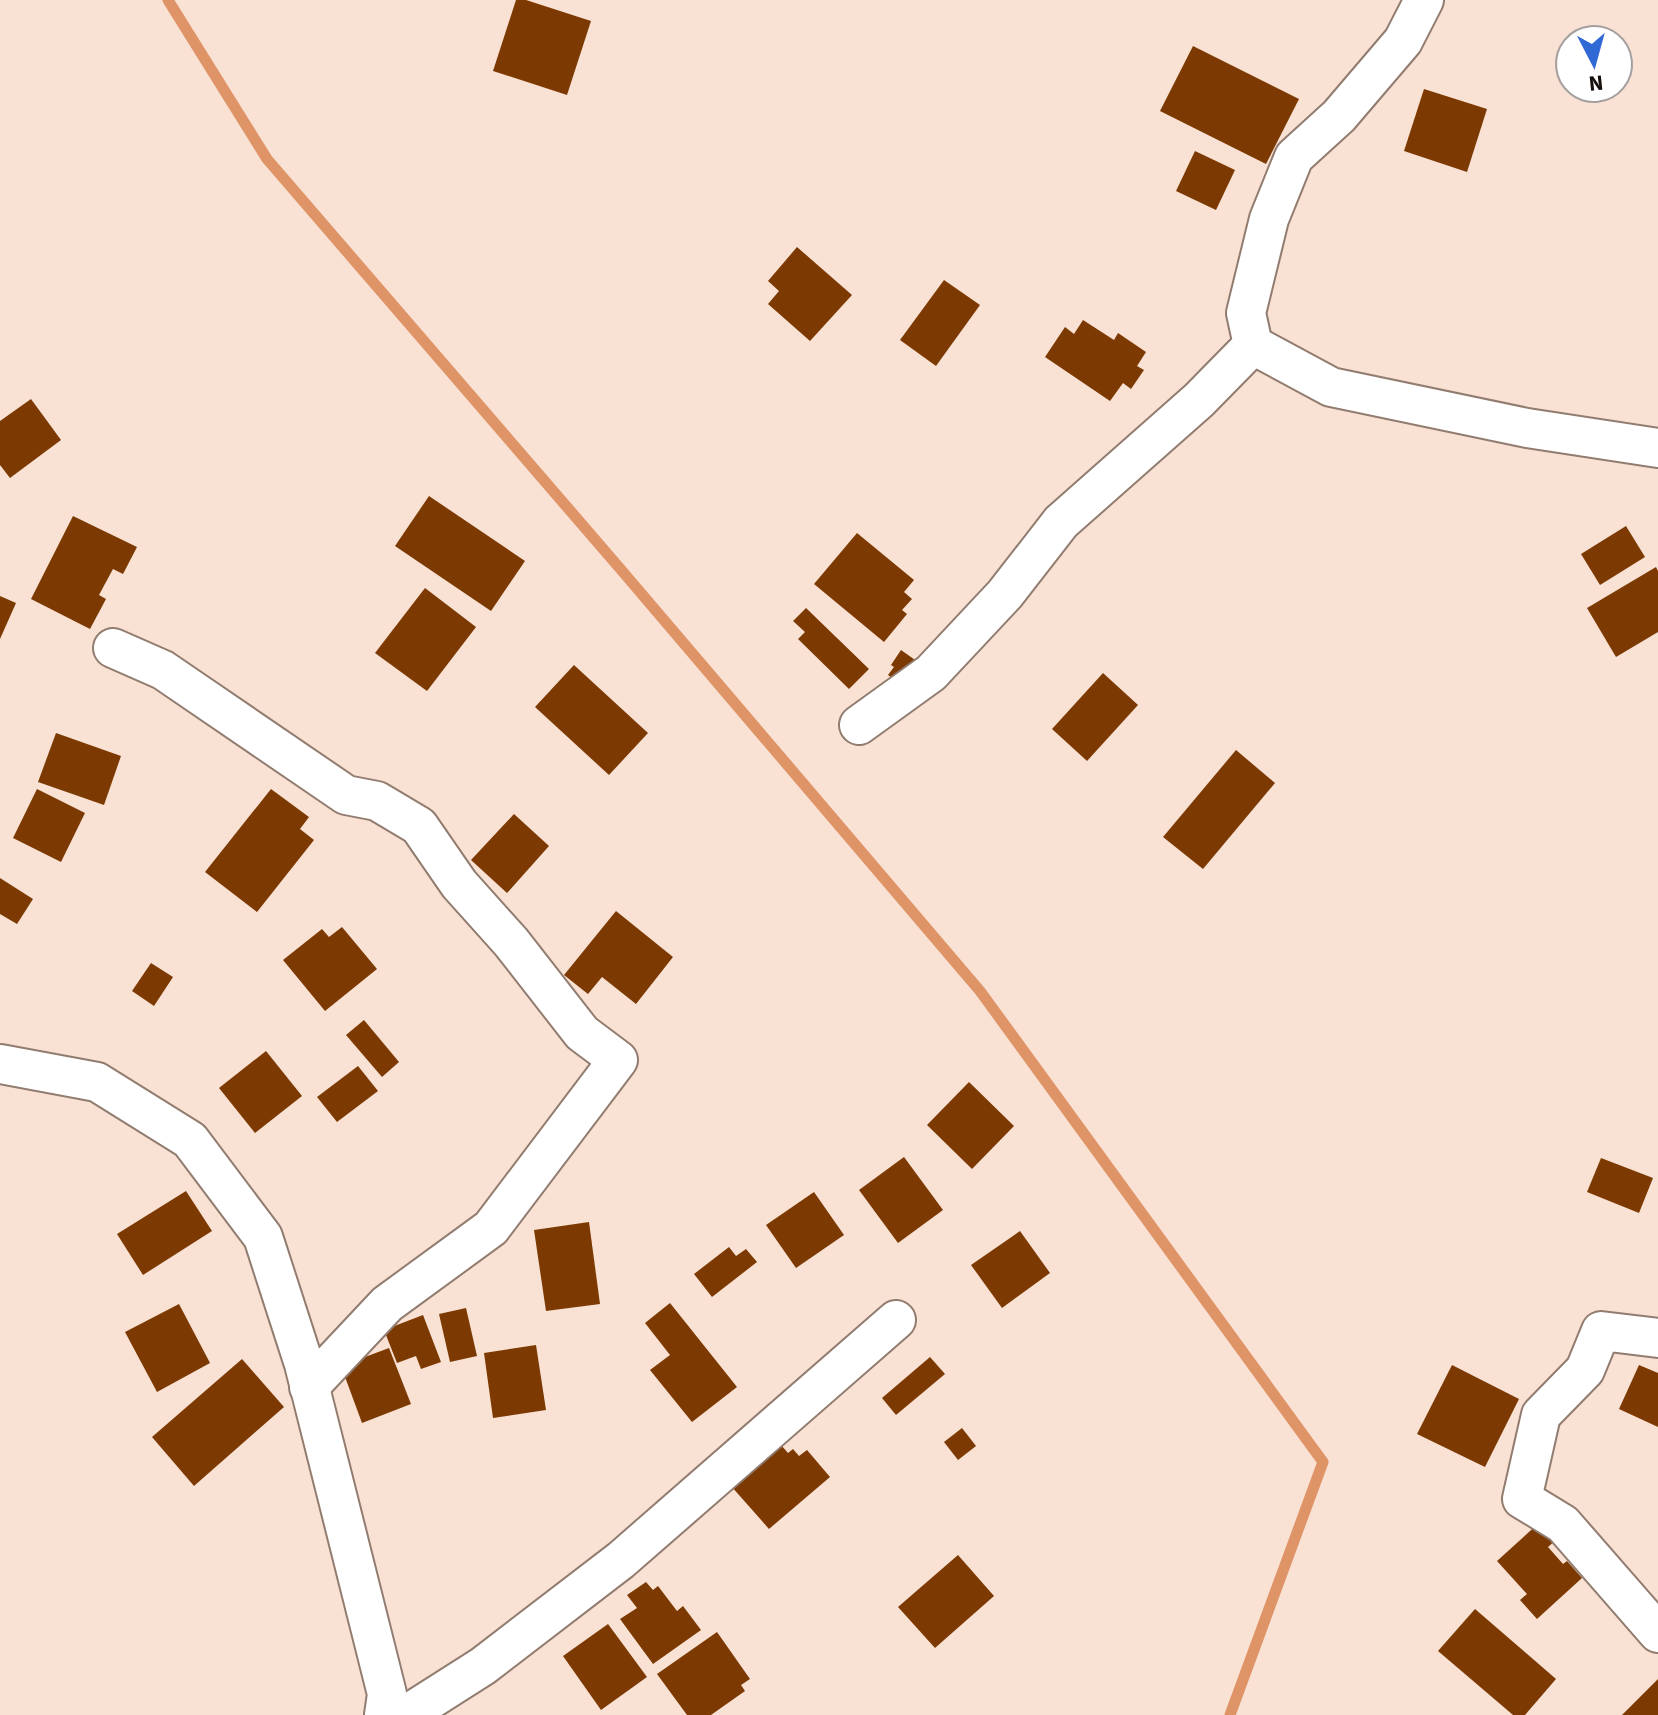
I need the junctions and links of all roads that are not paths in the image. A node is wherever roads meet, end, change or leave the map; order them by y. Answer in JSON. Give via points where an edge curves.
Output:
{"nodes":[{"id":1,"x":1424,"y":0,"type":"edge"},
{"id":2,"x":1253,"y":345,"type":"junction"},
{"id":3,"x":1658,"y":448,"type":"edge"},
{"id":4,"x":113,"y":648,"type":"dead end"},
{"id":5,"x":859,"y":725,"type":"dead end"},
{"id":6,"x":0,"y":1064,"type":"edge"},
{"id":7,"x":896,"y":1320,"type":"dead end"},
{"id":8,"x":1658,"y":1338,"type":"edge"},
{"id":9,"x":309,"y":1387,"type":"junction"},
{"id":10,"x":1658,"y":1633,"type":"edge"},
{"id":11,"x":384,"y":1715,"type":"edge"},
{"id":12,"x":406,"y":1715,"type":"edge"}],
"edges":[{"from":1,"to":2,"type":"street","via":[[1403,41],[1339,116],[1294,157],[1269,219],[1246,313]]},
{"from":2,"to":3,"type":"street","via":[[1331,387],[1527,428]]},
{"from":2,"to":5,"type":"street","via":[[1061,522],[1005,594],[931,673]]},
{"from":4,"to":9,"type":"street","via":[[163,670],[346,795],[377,801],[419,826],[459,884],[582,1033],[618,1060],[491,1228],[387,1304]]},
{"from":6,"to":9,"type":"street","via":[[97,1082],[190,1140],[263,1237]]},
{"from":7,"to":12,"type":"street","via":[[621,1560],[483,1666]]},
{"from":8,"to":10,"type":"street","via":[[1601,1331],[1585,1370],[1541,1415],[1522,1499],[1563,1524]]},
{"from":9,"to":11,"type":"street","via":[[387,1694]]}]}
